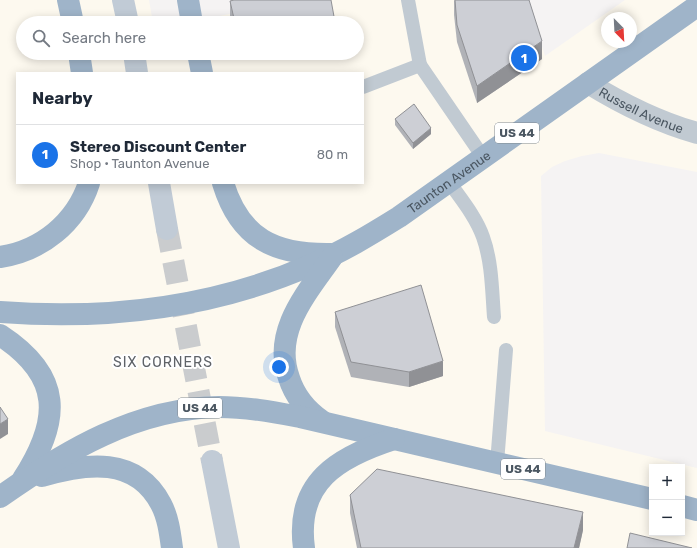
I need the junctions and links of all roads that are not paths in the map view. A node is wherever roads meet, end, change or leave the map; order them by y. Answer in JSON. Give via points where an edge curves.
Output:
{"nodes":[{"id":1,"x":68,"y":0,"type":"edge"},
{"id":2,"x":123,"y":0,"type":"edge"},
{"id":3,"x":188,"y":0,"type":"edge"},
{"id":4,"x":408,"y":0,"type":"edge"},
{"id":5,"x":694,"y":13,"type":"edge"},
{"id":6,"x":71,"y":16,"type":"edge"},
{"id":7,"x":126,"y":16,"type":"edge"},
{"id":8,"x":191,"y":16,"type":"edge"},
{"id":9,"x":79,"y":60,"type":"edge"},
{"id":10,"x":135,"y":60,"type":"edge"},
{"id":11,"x":199,"y":60,"type":"edge"},
{"id":12,"x":420,"y":65,"type":"junction"},
{"id":13,"x":82,"y":72,"type":"edge"},
{"id":14,"x":137,"y":72,"type":"edge"},
{"id":15,"x":202,"y":72,"type":"edge"},
{"id":16,"x":588,"y":83,"type":"junction"},
{"id":17,"x":364,"y":87,"type":"edge"},
{"id":18,"x":697,"y":133,"type":"edge"},
{"id":19,"x":483,"y":157,"type":"junction"},
{"id":20,"x":449,"y":182,"type":"junction"},
{"id":21,"x":89,"y":184,"type":"edge"},
{"id":22,"x":159,"y":184,"type":"edge"},
{"id":23,"x":223,"y":184,"type":"edge"},
{"id":24,"x":168,"y":229,"type":"tunnel mouth"},
{"id":25,"x":334,"y":254,"type":"junction"},
{"id":26,"x":0,"y":257,"type":"edge"},
{"id":27,"x":0,"y":312,"type":"edge"},
{"id":28,"x":494,"y":317,"type":"dead end"},
{"id":29,"x":0,"y":335,"type":"edge"},
{"id":30,"x":506,"y":350,"type":"dead end"},
{"id":31,"x":323,"y":422,"type":"junction"},
{"id":32,"x":394,"y":439,"type":"junction"},
{"id":33,"x":212,"y":461,"type":"tunnel mouth"},
{"id":34,"x":497,"y":463,"type":"junction"},
{"id":35,"x":20,"y":483,"type":"junction"},
{"id":36,"x":0,"y":497,"type":"edge"},
{"id":37,"x":649,"y":498,"type":"edge"},
{"id":38,"x":685,"y":507,"type":"edge"},
{"id":39,"x":697,"y":510,"type":"edge"},
{"id":40,"x":172,"y":548,"type":"edge"},
{"id":41,"x":229,"y":548,"type":"edge"},
{"id":42,"x":304,"y":548,"type":"edge"}],
"edges":[{"from":1,"to":6,"type":"highway"},
{"from":2,"to":7,"type":"main road"},
{"from":3,"to":8,"type":"highway"},
{"from":4,"to":12,"type":"lane"},
{"from":5,"to":16,"type":"highway","name":"Taunton Avenue","number":"US 44"},
{"from":9,"to":13,"type":"highway"},
{"from":10,"to":14,"type":"main road"},
{"from":11,"to":15,"type":"highway"},
{"from":12,"to":17,"type":"lane"},
{"from":12,"to":19,"type":"lane"},
{"from":16,"to":18,"type":"street","name":"Russell Avenue","via":[[649,116]]},
{"from":16,"to":19,"type":"highway","name":"Taunton Avenue","number":"US 44"},
{"from":19,"to":20,"type":"highway","name":"Taunton Avenue","number":"US 44"},
{"from":20,"to":25,"type":"highway","name":"Taunton Avenue","number":"US 44","via":[[399,217]]},
{"from":20,"to":28,"type":"lane","via":[[472,215],[483,237],[489,265]]},
{"from":21,"to":26,"type":"highway","via":[[72,215],[50,237],[24,251]]},
{"from":22,"to":24,"type":"main road"},
{"from":23,"to":25,"type":"highway","via":[[241,222],[259,239],[289,251]]},
{"from":25,"to":27,"type":"highway","number":"US 44","via":[[311,266],[257,285],[181,304],[112,314],[54,315]]},
{"from":25,"to":31,"type":"highway","via":[[293,316],[284,342],[284,356],[291,385],[305,407]]},
{"from":29,"to":35,"type":"highway","via":[[14,344],[39,370],[49,397],[50,418],[45,439]]},
{"from":30,"to":34,"type":"lane"},
{"from":31,"to":32,"type":"highway","number":"US 44"},
{"from":31,"to":35,"type":"highway","number":"US 44","via":[[239,407],[198,408],[170,413],[139,421],[91,440]]},
{"from":32,"to":34,"type":"highway","number":"US 44"},
{"from":32,"to":42,"type":"highway","via":[[359,451],[332,467],[322,477],[314,487],[304,512]]},
{"from":33,"to":41,"type":"main road"},
{"from":34,"to":37,"type":"highway","number":"US 44"},
{"from":35,"to":36,"type":"highway","number":"US 44"},
{"from":35,"to":40,"type":"highway","via":[[85,467],[103,466],[133,474],[150,487],[162,505]]},
{"from":38,"to":39,"type":"highway"}]}
